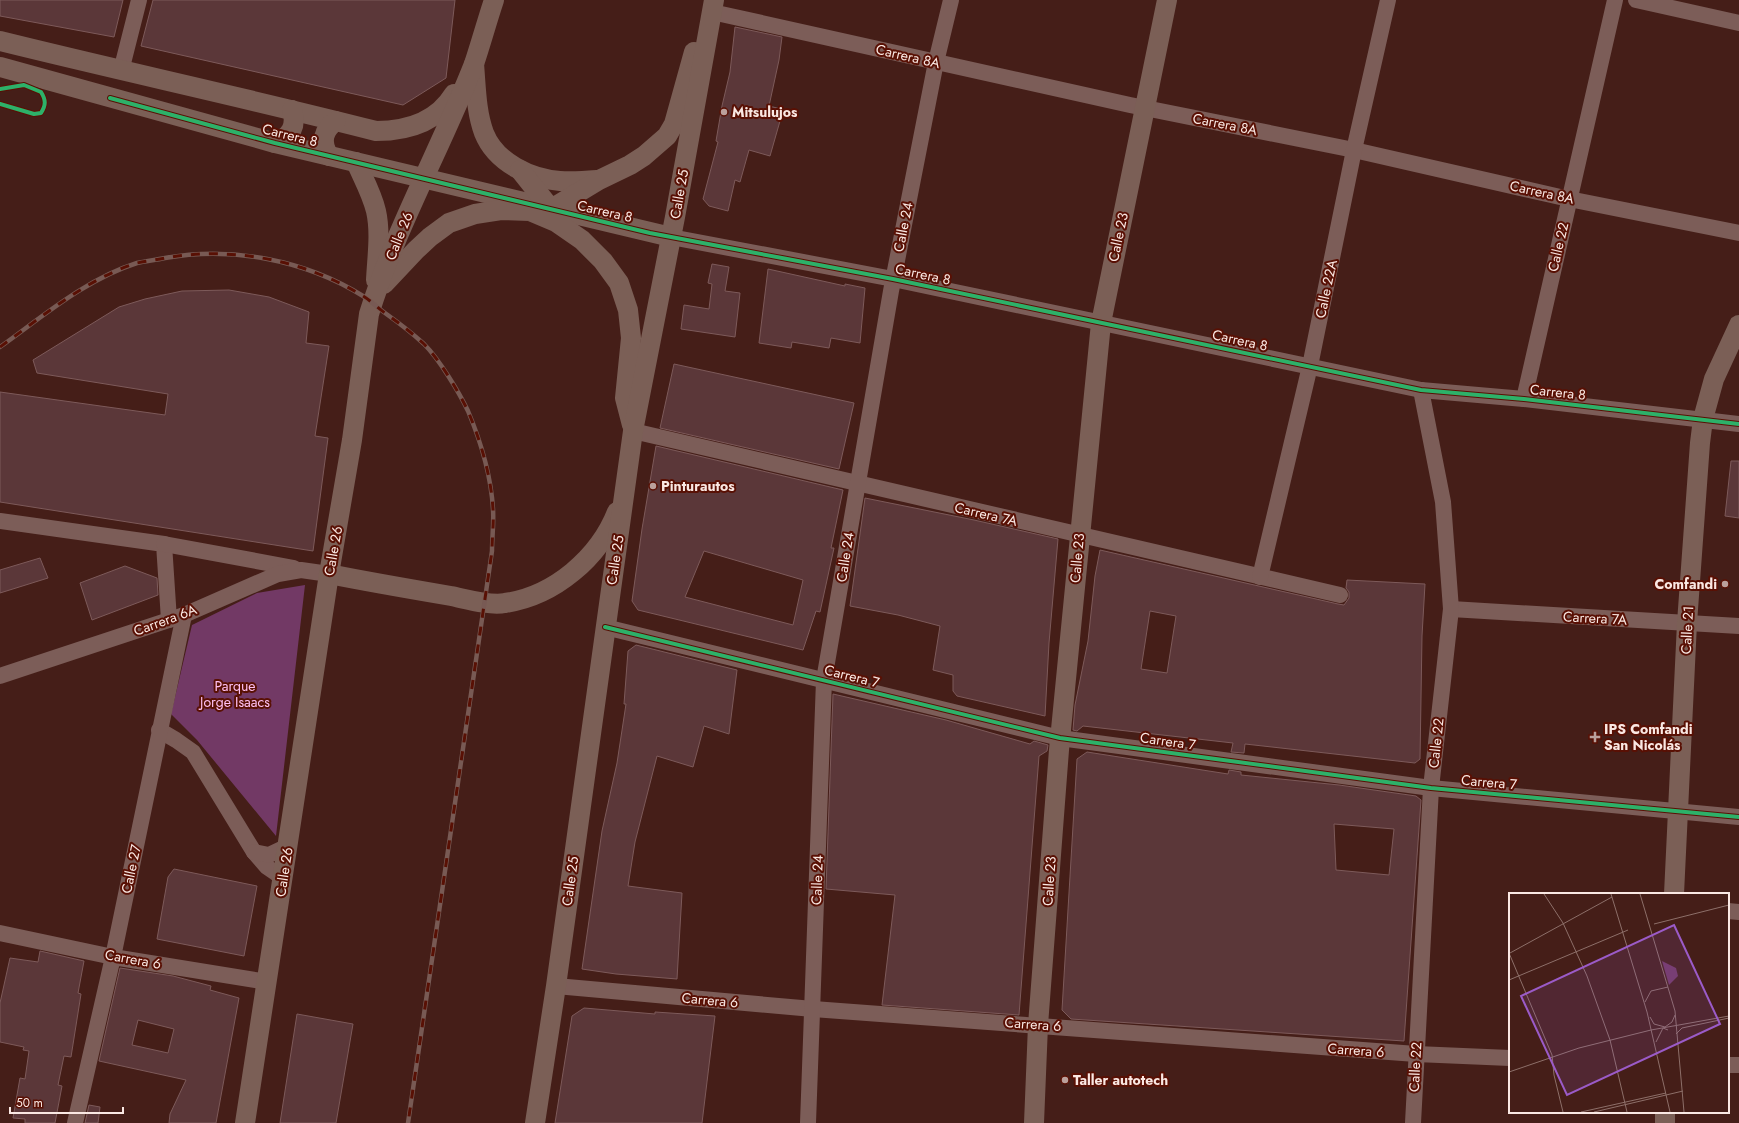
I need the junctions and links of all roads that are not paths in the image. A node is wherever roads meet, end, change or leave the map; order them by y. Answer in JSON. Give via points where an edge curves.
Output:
{"nodes":[{"id":1,"x":139,"y":0,"type":"edge"},
{"id":2,"x":494,"y":0,"type":"edge"},
{"id":3,"x":951,"y":0,"type":"edge"},
{"id":4,"x":1167,"y":0,"type":"edge"},
{"id":5,"x":1388,"y":0,"type":"edge"},
{"id":6,"x":1615,"y":0,"type":"edge"},
{"id":7,"x":1636,"y":0,"type":"edge"},
{"id":8,"x":713,"y":6,"type":"edge"},
{"id":9,"x":1739,"y":23,"type":"edge"},
{"id":10,"x":0,"y":41,"type":"edge"},
{"id":11,"x":936,"y":62,"type":"junction"},
{"id":12,"x":474,"y":64,"type":"junction"},
{"id":13,"x":0,"y":67,"type":"edge"},
{"id":14,"x":121,"y":71,"type":"junction"},
{"id":15,"x":1144,"y":108,"type":"junction"},
{"id":16,"x":292,"y":110,"type":"junction"},
{"id":17,"x":336,"y":121,"type":"junction"},
{"id":18,"x":275,"y":143,"type":"junction"},
{"id":19,"x":1354,"y":150,"type":"junction"},
{"id":20,"x":328,"y":156,"type":"junction"},
{"id":21,"x":356,"y":162,"type":"junction"},
{"id":22,"x":520,"y":170,"type":"junction"},
{"id":23,"x":423,"y":178,"type":"junction"},
{"id":24,"x":599,"y":180,"type":"junction"},
{"id":25,"x":1569,"y":199,"type":"junction"},
{"id":26,"x":551,"y":209,"type":"junction"},
{"id":27,"x":1739,"y":233,"type":"edge"},
{"id":28,"x":671,"y":237,"type":"junction"},
{"id":29,"x":893,"y":279,"type":"junction"},
{"id":30,"x":375,"y":294,"type":"junction"},
{"id":31,"x":1101,"y":323,"type":"junction"},
{"id":32,"x":1739,"y":325,"type":"edge"},
{"id":33,"x":1310,"y":366,"type":"junction"},
{"id":34,"x":1421,"y":390,"type":"junction"},
{"id":35,"x":1524,"y":400,"type":"junction"},
{"id":36,"x":1703,"y":420,"type":"junction"},
{"id":37,"x":1739,"y":424,"type":"edge"},
{"id":38,"x":633,"y":431,"type":"junction"},
{"id":39,"x":858,"y":483,"type":"junction"},
{"id":40,"x":626,"y":490,"type":"junction"},
{"id":41,"x":0,"y":521,"type":"edge"},
{"id":42,"x":1079,"y":535,"type":"junction"},
{"id":43,"x":164,"y":544,"type":"junction"},
{"id":44,"x":301,"y":570,"type":"junction"},
{"id":45,"x":329,"y":574,"type":"junction"},
{"id":46,"x":1260,"y":577,"type":"junction"},
{"id":47,"x":1340,"y":595,"type":"dead end"},
{"id":48,"x":1450,"y":609,"type":"junction"},
{"id":49,"x":184,"y":615,"type":"junction"},
{"id":50,"x":169,"y":620,"type":"junction"},
{"id":51,"x":1687,"y":623,"type":"junction"},
{"id":52,"x":1739,"y":626,"type":"edge"},
{"id":53,"x":605,"y":627,"type":"junction"},
{"id":54,"x":0,"y":676,"type":"edge"},
{"id":55,"x":824,"y":680,"type":"junction"},
{"id":56,"x":159,"y":730,"type":"junction"},
{"id":57,"x":1060,"y":738,"type":"junction"},
{"id":58,"x":1431,"y":788,"type":"junction"},
{"id":59,"x":1678,"y":810,"type":"junction"},
{"id":60,"x":1739,"y":816,"type":"edge"},
{"id":61,"x":288,"y":846,"type":"junction"},
{"id":62,"x":254,"y":852,"type":"junction"},
{"id":63,"x":283,"y":878,"type":"junction"},
{"id":64,"x":1674,"y":893,"type":"edge"},
{"id":65,"x":1729,"y":911,"type":"edge"},
{"id":66,"x":1739,"y":912,"type":"edge"},
{"id":67,"x":0,"y":933,"type":"edge"},
{"id":68,"x":113,"y":957,"type":"junction"},
{"id":69,"x":267,"y":982,"type":"junction"},
{"id":70,"x":556,"y":986,"type":"junction"},
{"id":71,"x":812,"y":1009,"type":"junction"},
{"id":72,"x":1038,"y":1025,"type":"junction"},
{"id":73,"x":1416,"y":1054,"type":"junction"},
{"id":74,"x":1509,"y":1058,"type":"edge"},
{"id":75,"x":1666,"y":1113,"type":"edge"},
{"id":76,"x":74,"y":1123,"type":"edge"},
{"id":77,"x":245,"y":1123,"type":"edge"},
{"id":78,"x":535,"y":1123,"type":"edge"},
{"id":79,"x":808,"y":1123,"type":"edge"},
{"id":80,"x":1034,"y":1123,"type":"edge"},
{"id":81,"x":1413,"y":1123,"type":"edge"},
{"id":82,"x":1665,"y":1123,"type":"edge"}],
"edges":[{"from":1,"to":14,"type":"street"},
{"from":2,"to":12,"type":"main road","name":"Calle 26"},
{"from":3,"to":11,"type":"street","name":"Calle 24"},
{"from":4,"to":15,"type":"main road","name":"Calle 23"},
{"from":5,"to":19,"type":"street","name":"Calle 22A"},
{"from":6,"to":25,"type":"street","name":"Calle 22"},
{"from":7,"to":9,"type":"street"},
{"from":8,"to":11,"type":"street","name":"Carrera 8A","via":[[769,24]]},
{"from":8,"to":24,"type":"main road","via":[[691,60],[674,124],[667,136],[644,156]]},
{"from":8,"to":28,"type":"main road","name":"Calle 25"},
{"from":10,"to":14,"type":"main road","name":"Carrera 8"},
{"from":11,"to":15,"type":"street","name":"Carrera 8A"},
{"from":11,"to":29,"type":"street","name":"Calle 24"},
{"from":12,"to":17,"type":"main road","name":"Carrera 8","via":[[450,101],[434,116],[416,126],[396,131],[376,131]]},
{"from":12,"to":22,"type":"main road","via":[[484,134],[501,157]]},
{"from":12,"to":23,"type":"main road","name":"Calle 26"},
{"from":13,"to":18,"type":"main road","name":"Carrera 8"},
{"from":14,"to":16,"type":"main road","name":"Carrera 8"},
{"from":15,"to":19,"type":"street","name":"Carrera 8A"},
{"from":15,"to":31,"type":"main road","name":"Calle 23"},
{"from":16,"to":17,"type":"main road","name":"Carrera 8"},
{"from":16,"to":18,"type":"main road","via":[[294,126],[290,133]]},
{"from":17,"to":20,"type":"main road","via":[[326,130],[324,136],[323,143]]},
{"from":18,"to":20,"type":"main road","name":"Carrera 8"},
{"from":19,"to":25,"type":"street","name":"Carrera 8A"},
{"from":19,"to":33,"type":"street","name":"Calle 22A"},
{"from":20,"to":21,"type":"main road","name":"Carrera 8"},
{"from":21,"to":23,"type":"main road","name":"Carrera 8"},
{"from":21,"to":30,"type":"main road","via":[[376,212]]},
{"from":22,"to":24,"type":"main road","via":[[562,182]]},
{"from":22,"to":26,"type":"main road"},
{"from":23,"to":26,"type":"main road","name":"Carrera 8"},
{"from":23,"to":30,"type":"main road","name":"Calle 26"},
{"from":24,"to":26,"type":"main road"},
{"from":25,"to":27,"type":"street","name":"Carrera 8A"},
{"from":25,"to":35,"type":"street","name":"Calle 22"},
{"from":26,"to":28,"type":"main road","name":"Carrera 8"},
{"from":28,"to":29,"type":"street","name":"Carrera 8"},
{"from":28,"to":38,"type":"main road","name":"Calle 25"},
{"from":29,"to":31,"type":"street","name":"Carrera 8"},
{"from":29,"to":39,"type":"street","name":"Calle 24"},
{"from":30,"to":38,"type":"main road","via":[[416,250],[449,223],[475,214],[501,210],[530,211],[556,222],[582,240],[603,260],[618,283],[628,310],[631,338],[625,398]]},
{"from":30,"to":45,"type":"main road","name":"Calle 26","via":[[369,314],[352,440]]},
{"from":31,"to":33,"type":"street","name":"Carrera 8"},
{"from":31,"to":42,"type":"main road","name":"Calle 23"},
{"from":32,"to":36,"type":"main road","name":"Calle 21","via":[[1714,379]]},
{"from":33,"to":34,"type":"street","name":"Carrera 8"},
{"from":33,"to":46,"type":"street","name":"Calle 22A"},
{"from":34,"to":35,"type":"street","name":"Carrera 8"},
{"from":34,"to":48,"type":"street","name":"Calle 22","via":[[1443,502]]},
{"from":35,"to":36,"type":"street","name":"Carrera 8"},
{"from":36,"to":37,"type":"street","name":"Carrera 8"},
{"from":36,"to":51,"type":"main road","name":"Calle 21"},
{"from":38,"to":39,"type":"street","name":"Carrera 7A"},
{"from":38,"to":40,"type":"main road","name":"Calle 25"},
{"from":39,"to":42,"type":"street","name":"Carrera 7A"},
{"from":39,"to":55,"type":"street","name":"Calle 24"},
{"from":40,"to":45,"type":"main road","via":[[599,546],[576,569],[552,586],[524,599],[503,604],[485,602]]},
{"from":40,"to":53,"type":"main road","name":"Calle 25"},
{"from":41,"to":43,"type":"street"},
{"from":42,"to":46,"type":"street","name":"Carrera 7A"},
{"from":42,"to":57,"type":"main road","name":"Calle 23"},
{"from":43,"to":44,"type":"street"},
{"from":43,"to":50,"type":"street"},
{"from":44,"to":45,"type":"street","name":"Carrera 6A"},
{"from":44,"to":49,"type":"street","name":"Carrera 6A","via":[[278,574]]},
{"from":45,"to":61,"type":"main road","name":"Calle 26"},
{"from":46,"to":47,"type":"street","name":"Carrera 7A"},
{"from":48,"to":51,"type":"street","name":"Carrera 7A"},
{"from":48,"to":58,"type":"street","name":"Calle 22"},
{"from":49,"to":50,"type":"street","name":"Carrera 6A"},
{"from":49,"to":56,"type":"street","name":"Calle 27"},
{"from":50,"to":54,"type":"street","name":"Carrera 6A"},
{"from":51,"to":52,"type":"street","name":"Carrera 7A"},
{"from":51,"to":59,"type":"main road","name":"Calle 21"},
{"from":53,"to":55,"type":"street","name":"Carrera 7"},
{"from":53,"to":70,"type":"main road","name":"Calle 25"},
{"from":55,"to":57,"type":"street","name":"Carrera 7"},
{"from":55,"to":71,"type":"street","name":"Calle 24"},
{"from":56,"to":62,"type":"street","via":[[193,752]]},
{"from":56,"to":68,"type":"street","name":"Calle 27"},
{"from":57,"to":58,"type":"street","name":"Carrera 7"},
{"from":57,"to":72,"type":"main road","name":"Calle 23"},
{"from":58,"to":59,"type":"street","name":"Carrera 7"},
{"from":58,"to":73,"type":"street","name":"Calle 22"},
{"from":59,"to":60,"type":"street","name":"Carrera 7"},
{"from":59,"to":64,"type":"main road","name":"Calle 21"},
{"from":61,"to":62,"type":"street","via":[[268,855]]},
{"from":61,"to":63,"type":"main road","name":"Calle 26"},
{"from":62,"to":63,"type":"street","via":[[267,867]]},
{"from":63,"to":69,"type":"main road","name":"Calle 26"},
{"from":65,"to":66,"type":"street"},
{"from":67,"to":68,"type":"street","name":"Carrera 6"},
{"from":68,"to":69,"type":"street","name":"Carrera 6"},
{"from":68,"to":76,"type":"street","name":"Calle 27"},
{"from":69,"to":77,"type":"main road","name":"Calle 26"},
{"from":70,"to":71,"type":"street","name":"Carrera 6"},
{"from":70,"to":78,"type":"main road","name":"Calle 25"},
{"from":71,"to":72,"type":"street","name":"Carrera 6"},
{"from":71,"to":79,"type":"street","name":"Calle 24"},
{"from":72,"to":73,"type":"street","name":"Carrera 6"},
{"from":72,"to":80,"type":"main road","name":"Calle 23"},
{"from":73,"to":74,"type":"street","name":"Carrera 6"},
{"from":73,"to":81,"type":"street","name":"Calle 22"},
{"from":75,"to":82,"type":"main road"}]}
